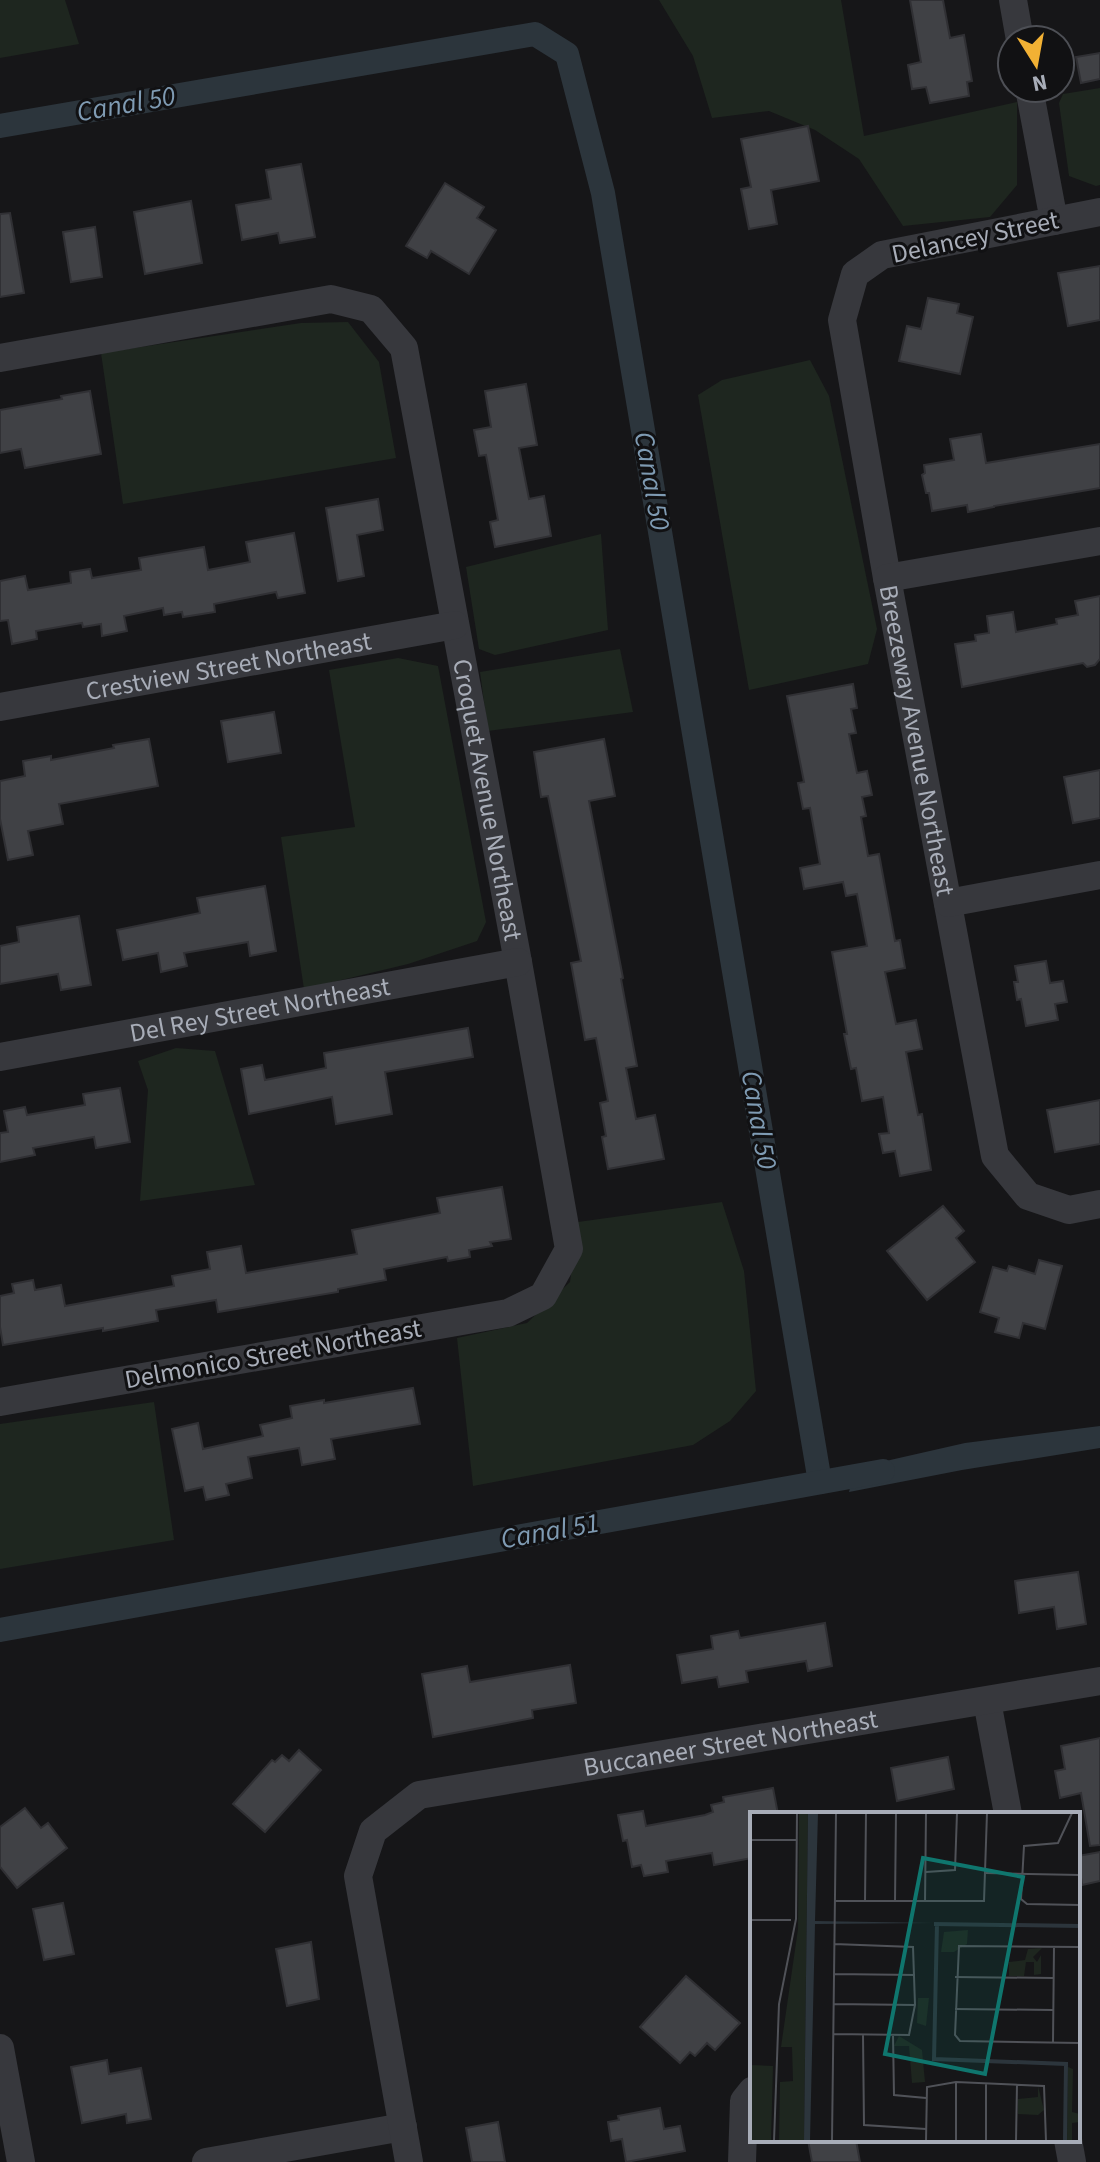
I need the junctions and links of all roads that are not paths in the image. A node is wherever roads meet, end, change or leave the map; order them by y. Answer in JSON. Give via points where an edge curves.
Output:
{"nodes":[{"id":1,"x":1013,"y":0,"type":"edge"},
{"id":2,"x":1017,"y":24,"type":"edge"},
{"id":3,"x":1032,"y":104,"type":"edge"},
{"id":4,"x":1100,"y":212,"type":"edge"},
{"id":5,"x":1054,"y":221,"type":"junction"},
{"id":6,"x":855,"y":274,"type":"joint"},
{"id":7,"x":0,"y":358,"type":"edge"},
{"id":8,"x":1100,"y":541,"type":"edge"},
{"id":9,"x":887,"y":578,"type":"junction"},
{"id":10,"x":455,"y":625,"type":"junction"},
{"id":11,"x":0,"y":707,"type":"edge"},
{"id":12,"x":1100,"y":875,"type":"edge"},
{"id":13,"x":948,"y":903,"type":"junction"},
{"id":14,"x":518,"y":962,"type":"junction"},
{"id":15,"x":0,"y":1057,"type":"edge"},
{"id":16,"x":1100,"y":1204,"type":"edge"},
{"id":17,"x":543,"y":1296,"type":"joint"},
{"id":18,"x":0,"y":1402,"type":"edge"},
{"id":19,"x":1100,"y":1681,"type":"edge"},
{"id":20,"x":987,"y":1701,"type":"junction"},
{"id":21,"x":1008,"y":1812,"type":"edge"},
{"id":22,"x":0,"y":2048,"type":"edge"},
{"id":23,"x":748,"y":2096,"type":"edge"},
{"id":24,"x":403,"y":2127,"type":"junction"},
{"id":25,"x":1068,"y":2142,"type":"edge"},
{"id":26,"x":21,"y":2162,"type":"edge"},
{"id":27,"x":206,"y":2162,"type":"edge"},
{"id":28,"x":409,"y":2162,"type":"edge"},
{"id":29,"x":742,"y":2162,"type":"edge"},
{"id":30,"x":1072,"y":2162,"type":"edge"}],
"edges":[{"from":1,"to":2,"type":"street"},
{"from":3,"to":5,"type":"street"},
{"from":4,"to":5,"type":"street","name":"Delancey Street"},
{"from":5,"to":6,"type":"street","name":"Delancey Street","via":[[882,255]]},
{"from":6,"to":9,"type":"street","name":"Breezeway Avenue Northeast","via":[[842,320]]},
{"from":7,"to":10,"type":"street","name":"Croquet Avenue Northeast","via":[[331,299],[371,309],[404,348]]},
{"from":8,"to":9,"type":"street"},
{"from":9,"to":13,"type":"street","name":"Breezeway Avenue Northeast"},
{"from":10,"to":11,"type":"street","name":"Crestview Street Northeast"},
{"from":10,"to":14,"type":"street","name":"Croquet Avenue Northeast"},
{"from":12,"to":13,"type":"street"},
{"from":13,"to":16,"type":"street","name":"Breezeway Avenue Northeast","via":[[995,1156],[1028,1196],[1069,1210]]},
{"from":14,"to":15,"type":"street","name":"Del Rey Street Northeast"},
{"from":14,"to":17,"type":"street","name":"Croquet Avenue Northeast","via":[[569,1249]]},
{"from":17,"to":18,"type":"street","name":"Delmonico Street Northeast","via":[[508,1313]]},
{"from":19,"to":20,"type":"street","name":"Buccaneer Street Northeast"},
{"from":20,"to":21,"type":"street"},
{"from":20,"to":24,"type":"street","name":"Buccaneer Street Northeast","via":[[419,1795],[373,1831],[358,1876]]},
{"from":22,"to":26,"type":"street"},
{"from":23,"to":29,"type":"street"},
{"from":24,"to":27,"type":"street"},
{"from":24,"to":28,"type":"street"},
{"from":25,"to":30,"type":"street"}]}
